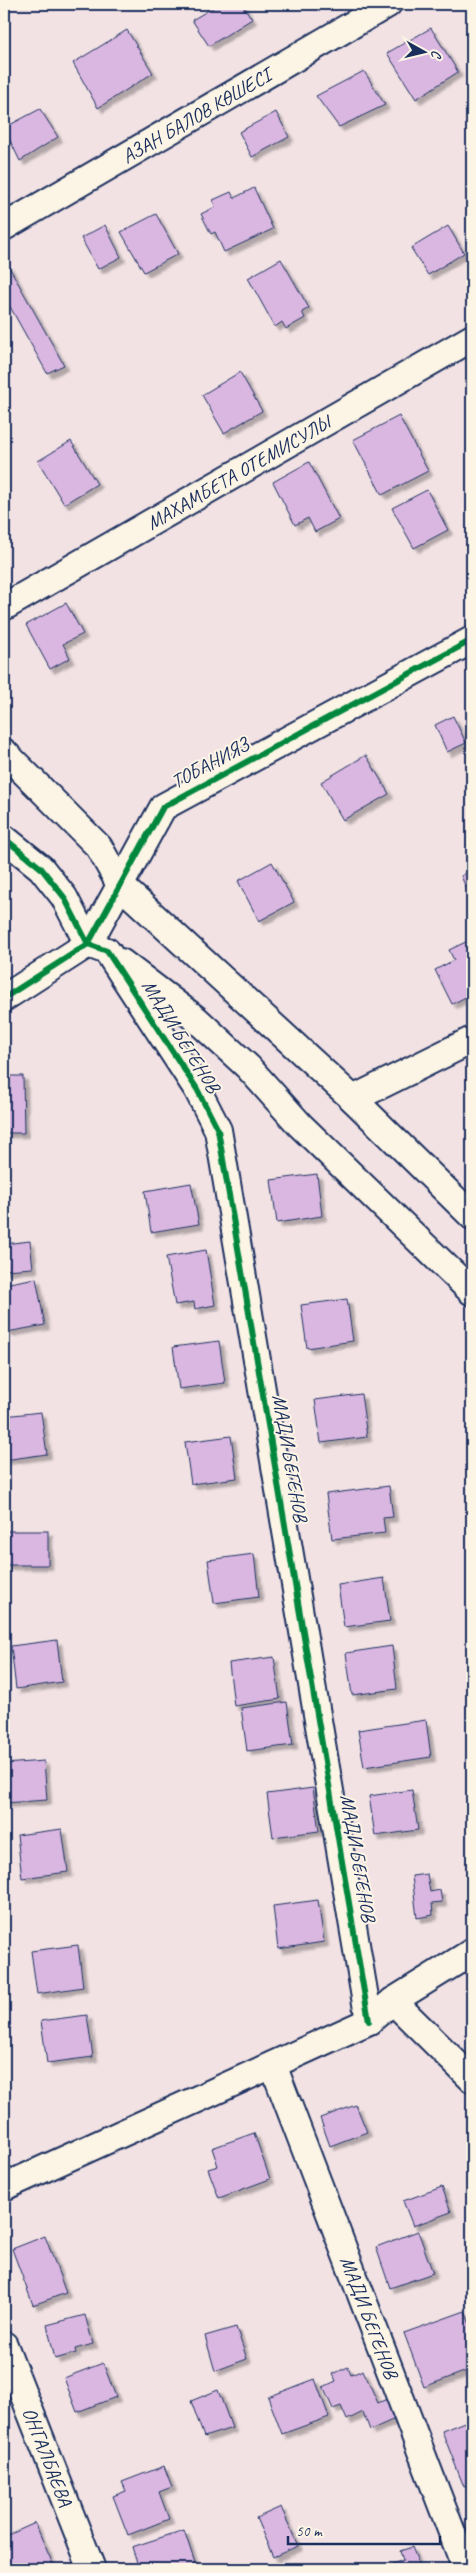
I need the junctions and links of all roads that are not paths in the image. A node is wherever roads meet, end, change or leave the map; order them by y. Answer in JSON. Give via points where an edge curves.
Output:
{"nodes":[{"id":1,"x":388,"y":4,"type":"edge"},
{"id":2,"x":4,"y":227,"type":"edge"},
{"id":3,"x":472,"y":338,"type":"edge"},
{"id":4,"x":4,"y":607,"type":"edge"},
{"id":5,"x":472,"y":640,"type":"edge"},
{"id":6,"x":4,"y":752,"type":"edge"},
{"id":7,"x":4,"y":838,"type":"edge"},
{"id":8,"x":120,"y":885,"type":"junction"},
{"id":9,"x":97,"y":947,"type":"junction"},
{"id":10,"x":4,"y":998,"type":"edge"},
{"id":11,"x":472,"y":1040,"type":"edge"},
{"id":12,"x":353,"y":1098,"type":"junction"},
{"id":13,"x":472,"y":1216,"type":"edge"},
{"id":14,"x":472,"y":1292,"type":"edge"},
{"id":15,"x":472,"y":1952,"type":"edge"},
{"id":16,"x":394,"y":2001,"type":"junction"},
{"id":17,"x":369,"y":2021,"type":"junction"},
{"id":18,"x":273,"y":2065,"type":"junction"},
{"id":19,"x":472,"y":2079,"type":"edge"},
{"id":20,"x":4,"y":2187,"type":"edge"},
{"id":21,"x":4,"y":2345,"type":"edge"},
{"id":22,"x":92,"y":2569,"type":"edge"},
{"id":23,"x":466,"y":2569,"type":"edge"}],
"edges":[{"from":1,"to":2,"type":"street","name":"АЗАН БАЛОВ КӨШЕСІ"},
{"from":3,"to":4,"type":"street","name":"МАХАМБЕТА ОТЕМИСУЛЫ"},
{"from":5,"to":8,"type":"street","name":"ТОБАНИЯЗ","via":[[164,807]]},
{"from":6,"to":8,"type":"street","via":[[99,847]]},
{"from":7,"to":9,"type":"street","name":"МАДИ БЕГЕНОВ","via":[[41,868],[64,896]]},
{"from":8,"to":9,"type":"street","name":"ТОБАНИЯЗ"},
{"from":8,"to":12,"type":"street"},
{"from":9,"to":10,"type":"street","name":"ТОБАНИЯЗ"},
{"from":9,"to":14,"type":"street","via":[[196,1018],[248,1067],[300,1125]]},
{"from":9,"to":17,"type":"street","name":"МАДИ БЕГЕНОВ","via":[[198,1089],[218,1130]]},
{"from":11,"to":12,"type":"street"},
{"from":12,"to":13,"type":"street"},
{"from":15,"to":16,"type":"street"},
{"from":16,"to":17,"type":"street"},
{"from":16,"to":19,"type":"street"},
{"from":17,"to":18,"type":"street"},
{"from":18,"to":20,"type":"street"},
{"from":18,"to":23,"type":"street","name":"МАДИ БЕГЕНОВ"},
{"from":21,"to":22,"type":"street","name":"ОНГАЛБАЕВА"}]}
